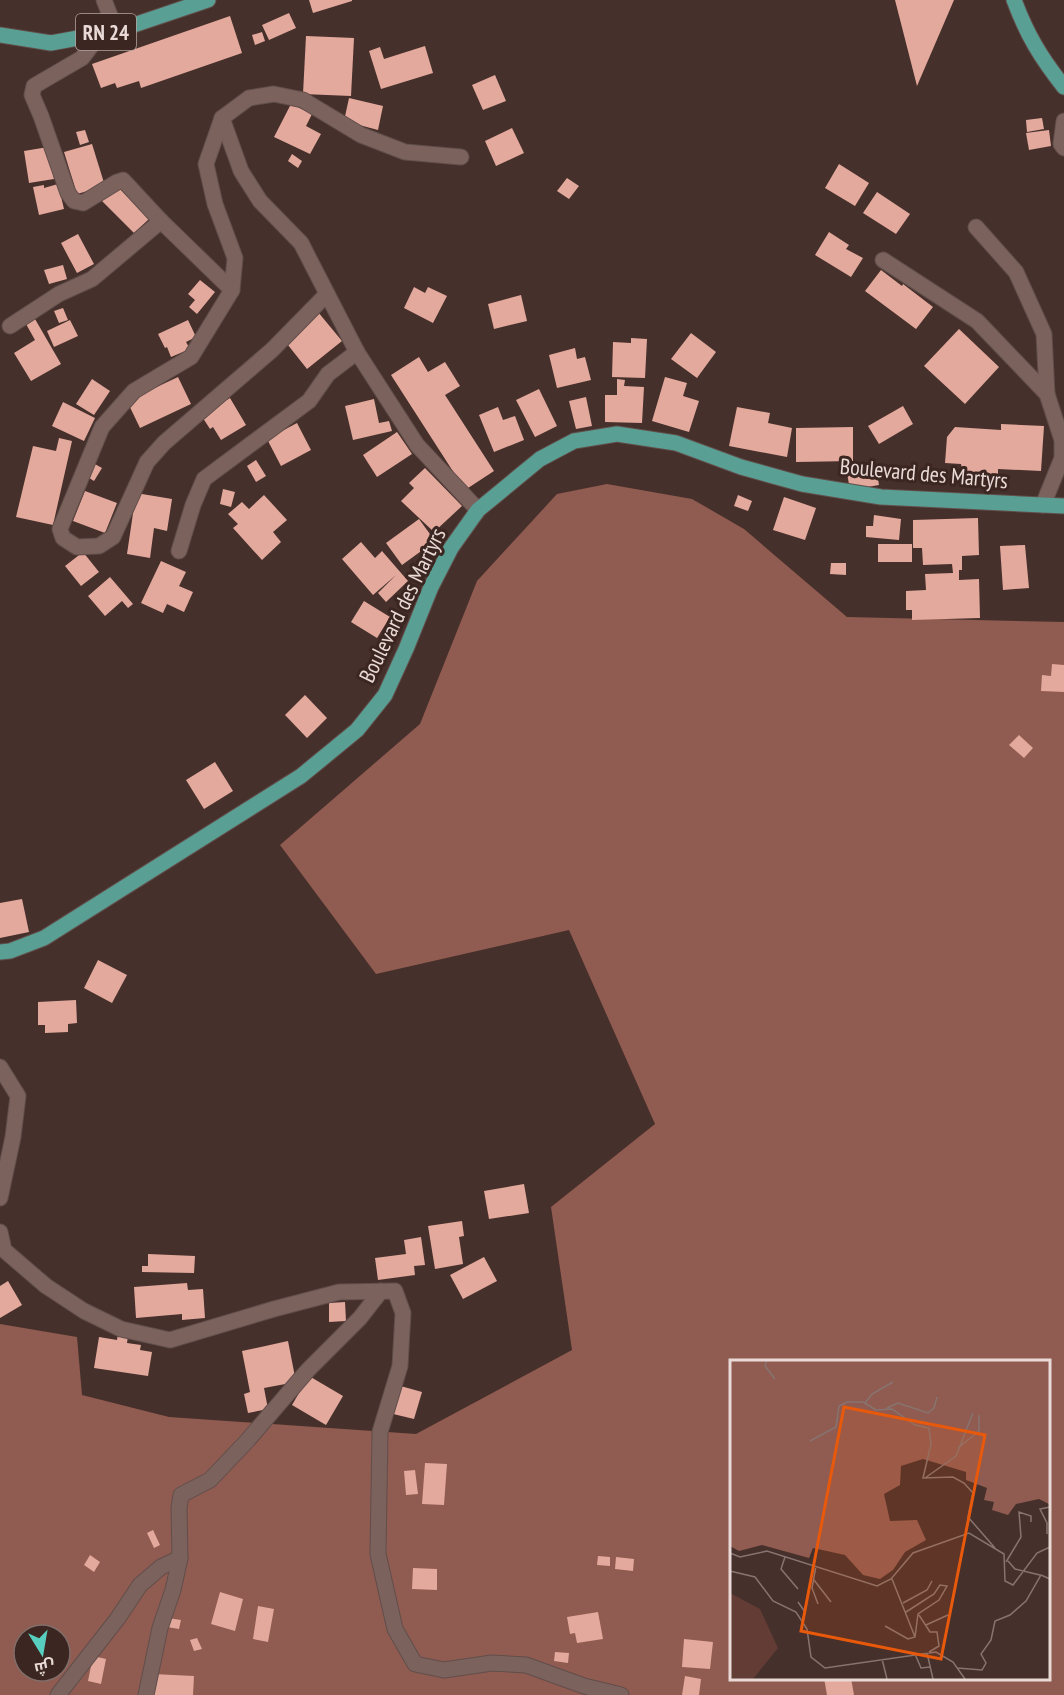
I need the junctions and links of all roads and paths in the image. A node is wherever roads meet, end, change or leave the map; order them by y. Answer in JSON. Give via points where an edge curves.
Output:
{"nodes":[{"id":1,"x":104,"y":0,"type":"edge"},
{"id":2,"x":1014,"y":0,"type":"edge"},
{"id":3,"x":204,"y":1,"type":"edge"},
{"id":4,"x":108,"y":32,"type":"junction"},
{"id":5,"x":0,"y":35,"type":"edge"},
{"id":6,"x":1064,"y":87,"type":"edge"},
{"id":7,"x":222,"y":118,"type":"junction"},
{"id":8,"x":1064,"y":121,"type":"edge"},
{"id":9,"x":1064,"y":148,"type":"edge"},
{"id":10,"x":461,"y":157,"type":"dead end"},
{"id":11,"x":161,"y":221,"type":"junction"},
{"id":12,"x":976,"y":227,"type":"dead end"},
{"id":13,"x":883,"y":260,"type":"dead end"},
{"id":14,"x":232,"y":290,"type":"junction"},
{"id":15,"x":327,"y":294,"type":"junction"},
{"id":16,"x":10,"y":326,"type":"dead end"},
{"id":17,"x":357,"y":352,"type":"junction"},
{"id":18,"x":1047,"y":394,"type":"junction"},
{"id":19,"x":1043,"y":505,"type":"junction"},
{"id":20,"x":1064,"y":506,"type":"edge"},
{"id":21,"x":477,"y":512,"type":"junction"},
{"id":22,"x":179,"y":552,"type":"dead end"},
{"id":23,"x":0,"y":952,"type":"edge"},
{"id":24,"x":0,"y":1067,"type":"edge"},
{"id":25,"x":0,"y":1198,"type":"edge"},
{"id":26,"x":0,"y":1232,"type":"edge"},
{"id":27,"x":381,"y":1291,"type":"junction"},
{"id":28,"x":180,"y":1558,"type":"junction"},
{"id":29,"x":58,"y":1695,"type":"edge"},
{"id":30,"x":146,"y":1695,"type":"edge"},
{"id":31,"x":621,"y":1695,"type":"edge"}],
"edges":[{"from":1,"to":4,"type":"street"},
{"from":2,"to":6,"type":"main road","via":[[1024,28]]},
{"from":3,"to":4,"type":"main road","number":"RN 24"},
{"from":4,"to":5,"type":"main road","number":"RN 24","via":[[51,43]]},
{"from":4,"to":11,"type":"street","via":[[82,58],[34,86],[32,95],[74,201],[83,203],[123,180]]},
{"from":7,"to":10,"type":"street","via":[[249,98],[274,94],[303,100],[361,135],[405,152]]},
{"from":7,"to":14,"type":"street","via":[[206,164],[215,204],[235,258]]},
{"from":7,"to":15,"type":"street","via":[[241,171],[260,201],[301,243]]},
{"from":8,"to":9,"type":"street","via":[[1060,144]]},
{"from":11,"to":14,"type":"street"},
{"from":11,"to":16,"type":"street","via":[[92,279],[59,294]]},
{"from":12,"to":18,"type":"street","via":[[1016,272],[1044,334]]},
{"from":13,"to":18,"type":"street","via":[[977,321]]},
{"from":14,"to":15,"type":"street","via":[[191,357],[134,391],[102,427],[60,529],[63,538],[77,547],[99,546],[114,537],[147,462],[272,350]]},
{"from":15,"to":17,"type":"street"},
{"from":17,"to":21,"type":"street","via":[[417,445]]},
{"from":17,"to":22,"type":"street","via":[[328,374],[309,401],[204,479]]},
{"from":18,"to":19,"type":"street","via":[[1062,440],[1062,458]]},
{"from":19,"to":20,"type":"main road","name":"Boulevard des Martyrs"},
{"from":19,"to":21,"type":"main road","name":"Boulevard des Martyrs","via":[[881,497],[813,486],[676,443],[617,434],[574,441],[540,459]]},
{"from":21,"to":23,"type":"main road","name":"Boulevard des Martyrs","via":[[451,548],[431,587],[385,695],[357,730],[301,776],[44,938]]},
{"from":24,"to":25,"type":"street","via":[[18,1096]]},
{"from":26,"to":27,"type":"street","via":[[4,1250],[46,1286],[84,1311],[121,1329],[170,1340],[339,1292]]},
{"from":27,"to":28,"type":"street","via":[[210,1480],[181,1495]]},
{"from":27,"to":31,"type":"street","via":[[394,1291],[403,1313],[400,1366],[380,1432],[378,1554],[395,1629],[415,1664],[444,1670],[492,1663],[526,1665]]},
{"from":28,"to":29,"type":"street","via":[[161,1567],[140,1585]]},
{"from":28,"to":30,"type":"street"}]}
